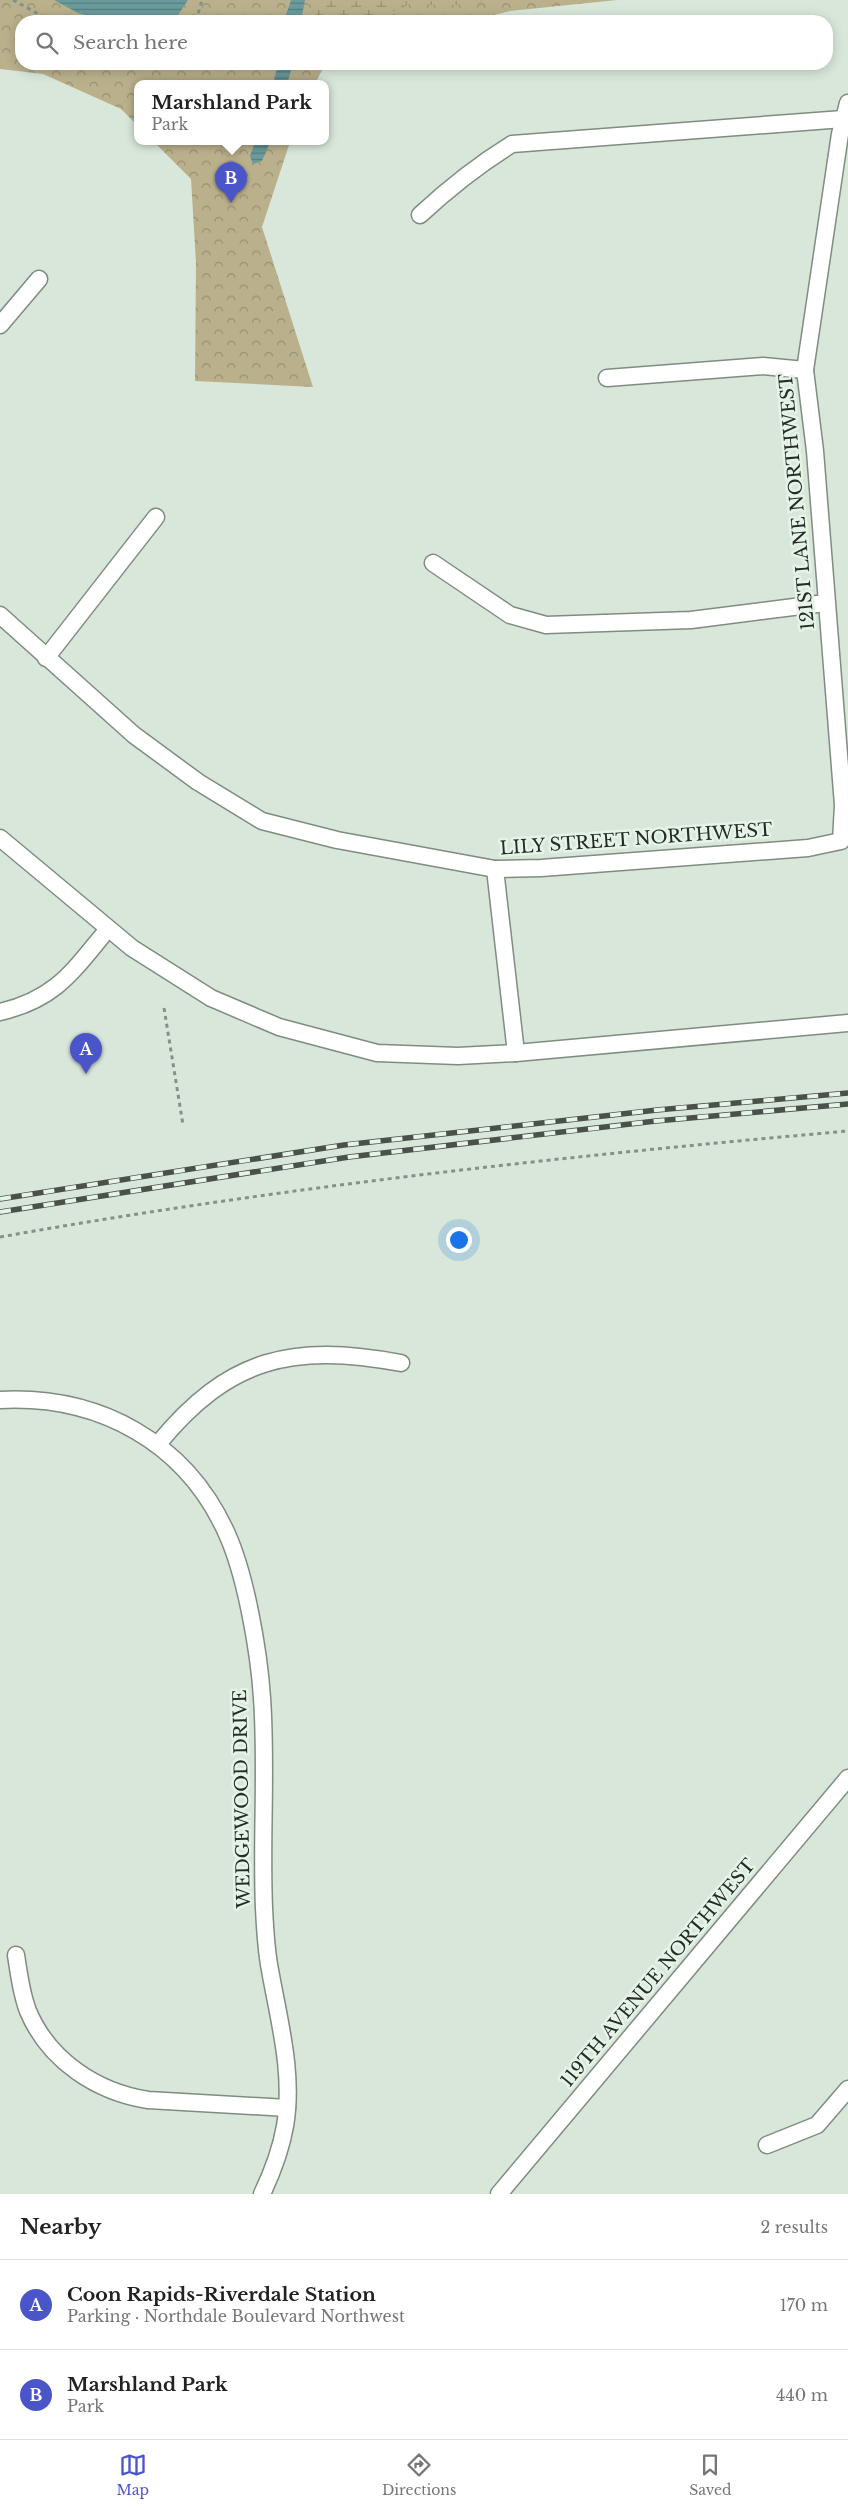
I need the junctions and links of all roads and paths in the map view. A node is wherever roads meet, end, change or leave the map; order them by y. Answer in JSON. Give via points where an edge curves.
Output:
{"nodes":[{"id":1,"x":14,"y":0,"type":"edge"},
{"id":2,"x":202,"y":0,"type":"edge"},
{"id":3,"x":40,"y":15,"type":"edge"},
{"id":4,"x":198,"y":15,"type":"edge"},
{"id":5,"x":848,"y":103,"type":"edge"},
{"id":6,"x":844,"y":119,"type":"junction"},
{"id":7,"x":420,"y":215,"type":"dead end"},
{"id":8,"x":39,"y":279,"type":"dead end"},
{"id":9,"x":0,"y":325,"type":"edge"},
{"id":10,"x":805,"y":370,"type":"junction"},
{"id":11,"x":607,"y":378,"type":"dead end"},
{"id":12,"x":156,"y":518,"type":"dead end"},
{"id":13,"x":433,"y":563,"type":"dead end"},
{"id":14,"x":825,"y":603,"type":"junction"},
{"id":15,"x":0,"y":615,"type":"edge"},
{"id":16,"x":46,"y":658,"type":"junction"},
{"id":17,"x":0,"y":838,"type":"edge"},
{"id":18,"x":841,"y":841,"type":"joint"},
{"id":19,"x":495,"y":869,"type":"junction"},
{"id":20,"x":108,"y":929,"type":"junction"},
{"id":21,"x":164,"y":1008,"type":"dead end"},
{"id":22,"x":0,"y":1012,"type":"edge"},
{"id":23,"x":848,"y":1024,"type":"edge"},
{"id":24,"x":516,"y":1053,"type":"junction"},
{"id":25,"x":183,"y":1125,"type":"dead end"},
{"id":26,"x":848,"y":1130,"type":"edge"},
{"id":27,"x":0,"y":1237,"type":"edge"},
{"id":28,"x":401,"y":1363,"type":"dead end"},
{"id":29,"x":0,"y":1400,"type":"edge"},
{"id":30,"x":158,"y":1444,"type":"junction"},
{"id":31,"x":848,"y":1778,"type":"edge"},
{"id":32,"x":16,"y":1956,"type":"dead end"},
{"id":33,"x":848,"y":2089,"type":"edge"},
{"id":34,"x":287,"y":2108,"type":"junction"},
{"id":35,"x":768,"y":2145,"type":"dead end"},
{"id":36,"x":504,"y":2192,"type":"edge"},
{"id":37,"x":262,"y":2194,"type":"edge"}],
"edges":[{"from":1,"to":3,"type":"path"},
{"from":2,"to":4,"type":"path"},
{"from":5,"to":6,"type":"street","name":"121ST LANE NORTHWEST"},
{"from":6,"to":7,"type":"street","via":[[512,144],[448,188]]},
{"from":6,"to":10,"type":"street","name":"121ST LANE NORTHWEST"},
{"from":8,"to":9,"type":"street"},
{"from":10,"to":11,"type":"street","via":[[763,366]]},
{"from":10,"to":14,"type":"street","name":"121ST LANE NORTHWEST","via":[[815,451]]},
{"from":12,"to":16,"type":"street"},
{"from":13,"to":14,"type":"street","via":[[510,615],[546,625],[691,620]]},
{"from":14,"to":18,"type":"street","name":"121ST LANE NORTHWEST","via":[[843,805]]},
{"from":15,"to":16,"type":"street","name":"LILY STREET NORTHWEST"},
{"from":16,"to":19,"type":"street","name":"LILY STREET NORTHWEST","via":[[134,735],[198,782],[262,821],[337,840]]},
{"from":17,"to":20,"type":"street"},
{"from":18,"to":19,"type":"street","name":"LILY STREET NORTHWEST","via":[[808,848]]},
{"from":19,"to":24,"type":"street"},
{"from":20,"to":22,"type":"street","via":[[55,989],[25,1006]]},
{"from":20,"to":24,"type":"street","via":[[211,998],[279,1027],[377,1053],[458,1056]]},
{"from":21,"to":25,"type":"path"},
{"from":23,"to":24,"type":"street"},
{"from":26,"to":27,"type":"path","via":[[634,1150],[431,1174],[95,1220]]},
{"from":28,"to":30,"type":"street","via":[[315,1354],[264,1363],[211,1390]]},
{"from":29,"to":30,"type":"street","name":"WEDGEWOOD DRIVE","via":[[51,1401],[78,1406],[111,1418]]},
{"from":30,"to":34,"type":"street","name":"WEDGEWOOD DRIVE","via":[[198,1486],[216,1511],[228,1536],[237,1562],[256,1653],[264,1741],[266,1933],[287,2067]]},
{"from":31,"to":36,"type":"street","name":"119TH AVENUE NORTHWEST"},
{"from":32,"to":34,"type":"street","via":[[28,2012],[41,2035],[61,2059],[102,2088],[126,2097],[148,2100]]},
{"from":33,"to":35,"type":"street","via":[[817,2125]]},
{"from":34,"to":37,"type":"street","name":"WEDGEWOOD DRIVE","via":[[281,2143]]}]}
